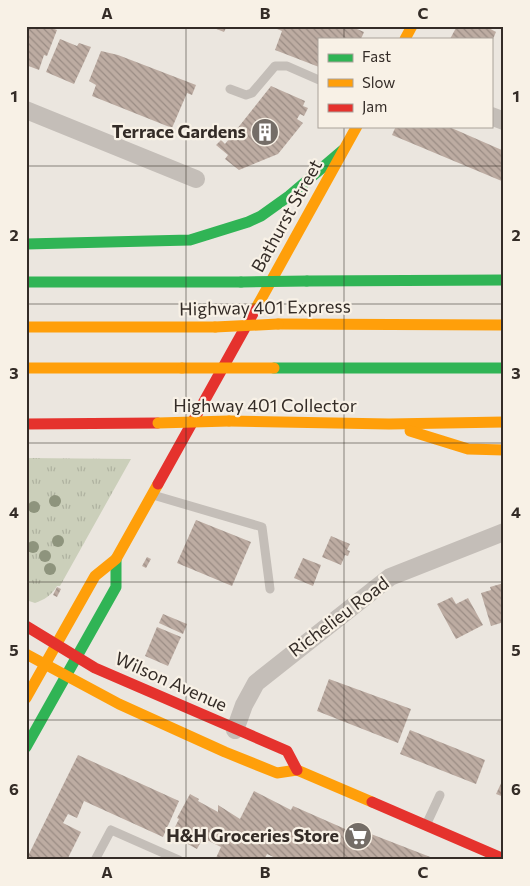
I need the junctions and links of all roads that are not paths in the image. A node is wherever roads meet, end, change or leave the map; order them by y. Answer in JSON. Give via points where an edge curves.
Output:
{"nodes":[{"id":1,"x":412,"y":26,"type":"edge"},
{"id":2,"x":406,"y":38,"type":"edge"},
{"id":3,"x":318,"y":80,"type":"edge"},
{"id":4,"x":230,"y":89,"type":"dead end"},
{"id":5,"x":26,"y":110,"type":"edge"},
{"id":6,"x":492,"y":116,"type":"edge"},
{"id":7,"x":504,"y":121,"type":"edge"},
{"id":8,"x":356,"y":128,"type":"edge"},
{"id":9,"x":343,"y":150,"type":"junction"},
{"id":10,"x":196,"y":179,"type":"dead end"},
{"id":11,"x":26,"y":244,"type":"edge"},
{"id":12,"x":504,"y":280,"type":"edge"},
{"id":13,"x":26,"y":282,"type":"edge"},
{"id":14,"x":504,"y":325,"type":"edge"},
{"id":15,"x":26,"y":327,"type":"edge"},
{"id":16,"x":26,"y":368,"type":"edge"},
{"id":17,"x":504,"y":368,"type":"edge"},
{"id":18,"x":504,"y":422,"type":"edge"},
{"id":19,"x":26,"y":424,"type":"edge"},
{"id":20,"x":389,"y":424,"type":"junction"},
{"id":21,"x":504,"y":450,"type":"edge"},
{"id":22,"x":152,"y":495,"type":"junction"},
{"id":23,"x":504,"y":532,"type":"edge"},
{"id":24,"x":116,"y":559,"type":"junction"},
{"id":25,"x":270,"y":589,"type":"dead end"},
{"id":26,"x":26,"y":626,"type":"edge"},
{"id":27,"x":57,"y":644,"type":"junction"},
{"id":28,"x":26,"y":654,"type":"edge"},
{"id":29,"x":77,"y":657,"type":"junction"},
{"id":30,"x":46,"y":664,"type":"junction"},
{"id":31,"x":66,"y":676,"type":"junction"},
{"id":32,"x":26,"y":698,"type":"edge"},
{"id":33,"x":235,"y":730,"type":"junction"},
{"id":34,"x":26,"y":747,"type":"edge"},
{"id":35,"x":297,"y":770,"type":"junction"},
{"id":36,"x":440,"y":795,"type":"dead end"},
{"id":37,"x":426,"y":826,"type":"junction"},
{"id":38,"x":504,"y":859,"type":"edge"},
{"id":39,"x":95,"y":860,"type":"edge"},
{"id":40,"x":179,"y":860,"type":"edge"}],
"edges":[{"from":1,"to":2,"type":"main road"},
{"from":3,"to":4,"type":"lane","via":[[287,66],[275,66],[252,93],[246,95]]},
{"from":5,"to":10,"type":"street"},
{"from":6,"to":7,"type":"street"},
{"from":8,"to":9,"type":"main road","name":"Bathurst Street"},
{"from":9,"to":11,"type":"main road","via":[[261,216],[190,240]]},
{"from":9,"to":22,"type":"main road","name":"Bathurst Street"},
{"from":12,"to":13,"type":"main road","bridge":true},
{"from":14,"to":15,"type":"main road","name":"Highway 401 Express","bridge":true},
{"from":16,"to":17,"type":"main road","bridge":true},
{"from":18,"to":20,"type":"main road","name":"Highway 401 Collector"},
{"from":19,"to":20,"type":"main road","name":"Highway 401 Collector","bridge":true,"via":[[229,421]]},
{"from":20,"to":21,"type":"main road","via":[[468,449]]},
{"from":22,"to":24,"type":"main road","name":"Bathurst Street"},
{"from":22,"to":25,"type":"lane","via":[[262,527]]},
{"from":23,"to":33,"type":"street","name":"Richelieu Road","via":[[390,577],[256,683]]},
{"from":24,"to":27,"type":"main road","name":"Bathurst Street","via":[[95,576]]},
{"from":24,"to":29,"type":"main road","name":"Bathurst Street","via":[[116,586]]},
{"from":26,"to":27,"type":"main road","name":"Wilson Avenue"},
{"from":27,"to":29,"type":"main road","name":"Wilson Avenue"},
{"from":27,"to":30,"type":"main road","name":"Bathurst Street"},
{"from":28,"to":30,"type":"main road"},
{"from":29,"to":31,"type":"main road","name":"Bathurst Street"},
{"from":29,"to":33,"type":"main road","name":"Wilson Avenue","via":[[94,668]]},
{"from":30,"to":31,"type":"main road"},
{"from":30,"to":32,"type":"main road","name":"Bathurst Street"},
{"from":31,"to":34,"type":"main road","name":"Bathurst Street"},
{"from":31,"to":35,"type":"main road","via":[[225,752],[277,773]]},
{"from":33,"to":35,"type":"main road","name":"Wilson Avenue","via":[[287,751]]},
{"from":35,"to":37,"type":"main road"},
{"from":36,"to":37,"type":"lane"},
{"from":37,"to":38,"type":"main road"},
{"from":39,"to":40,"type":"lane","via":[[111,830]]}]}
